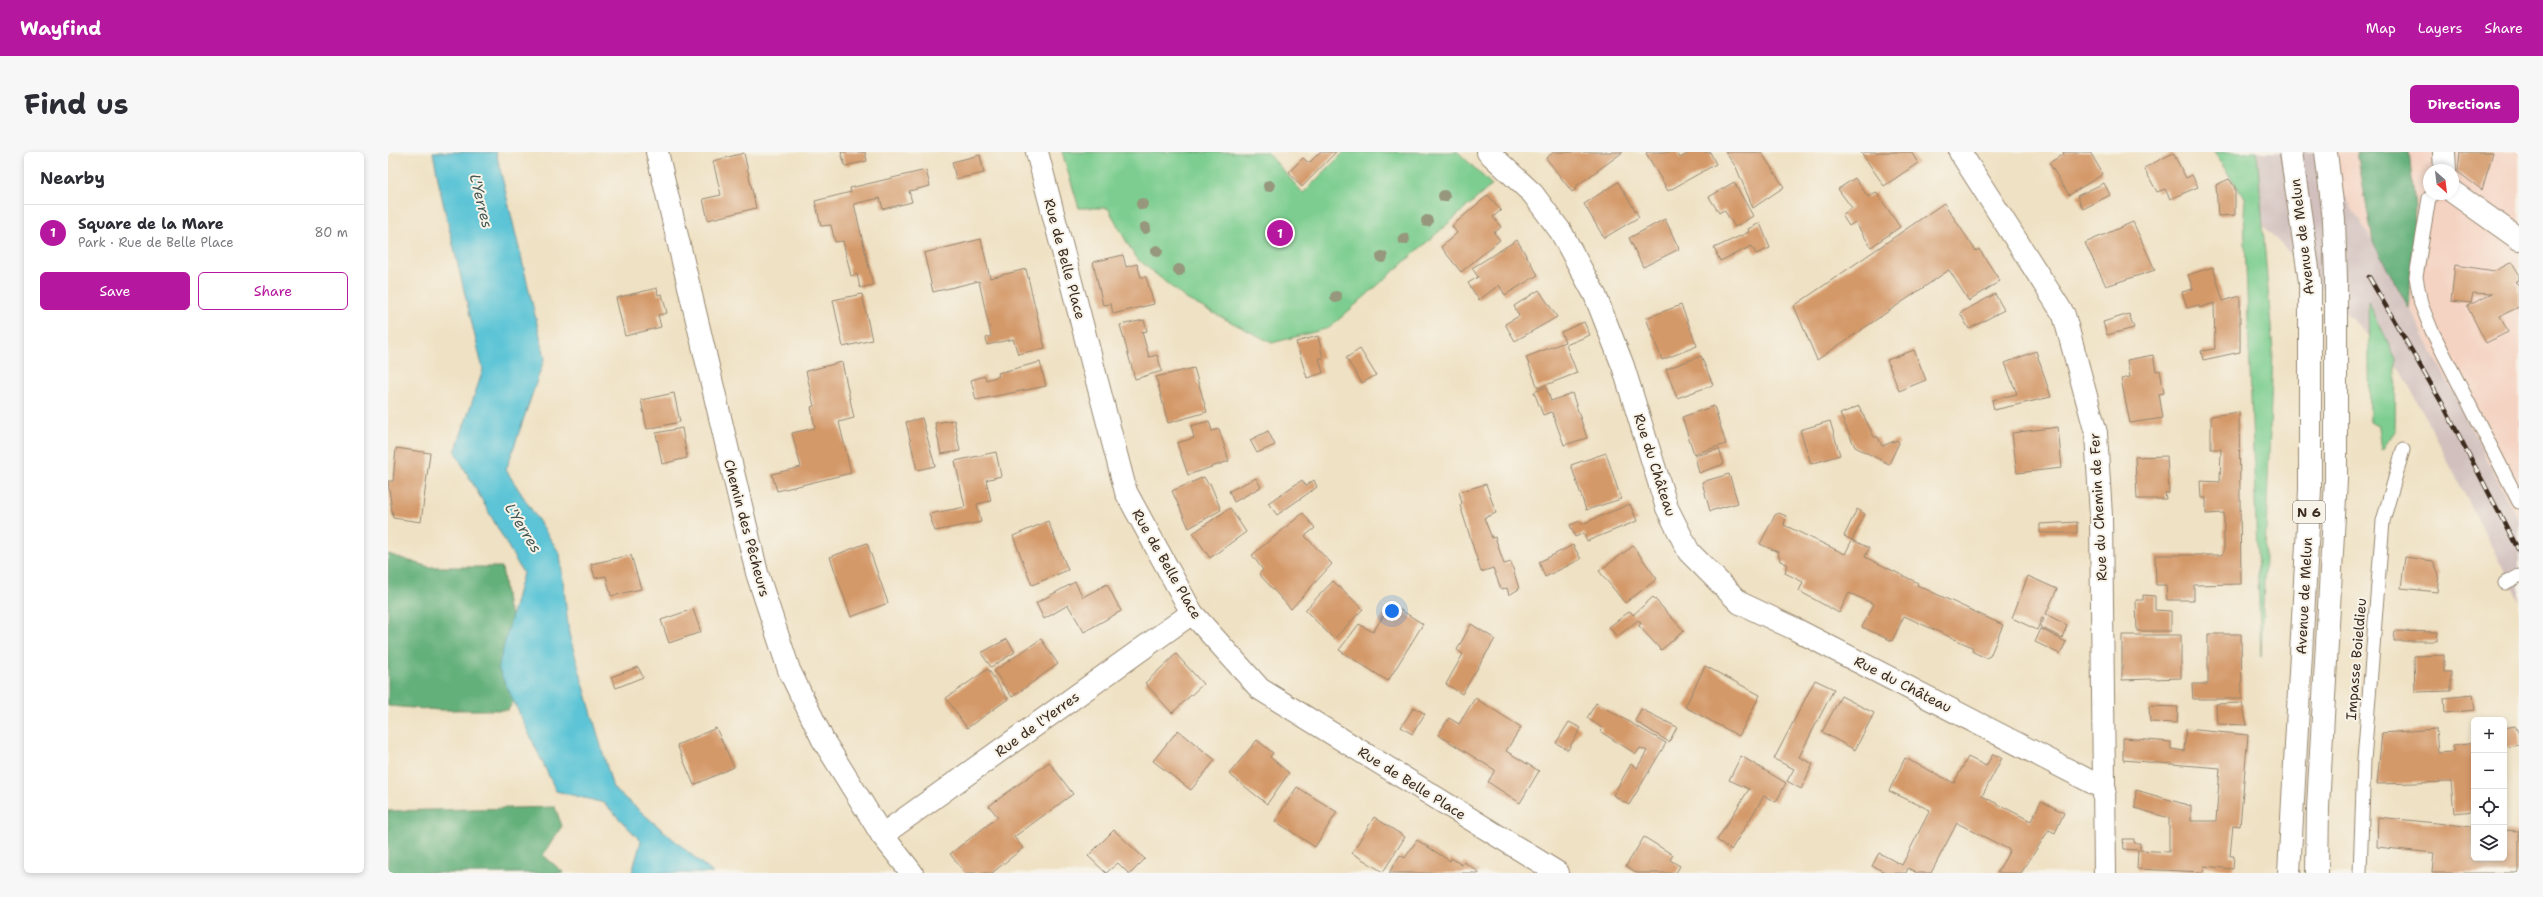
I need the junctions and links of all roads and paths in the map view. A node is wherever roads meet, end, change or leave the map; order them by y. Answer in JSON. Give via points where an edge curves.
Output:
{"nodes":[{"id":1,"x":657,"y":152,"type":"edge"},
{"id":2,"x":1037,"y":152,"type":"edge"},
{"id":3,"x":1488,"y":152,"type":"edge"},
{"id":4,"x":1960,"y":152,"type":"edge"},
{"id":5,"x":2291,"y":152,"type":"edge"},
{"id":6,"x":2326,"y":152,"type":"edge"},
{"id":7,"x":2444,"y":152,"type":"edge"},
{"id":8,"x":2444,"y":164,"type":"edge"},
{"id":9,"x":2459,"y":196,"type":"edge"},
{"id":10,"x":2429,"y":200,"type":"edge"},
{"id":11,"x":2519,"y":238,"type":"edge"},
{"id":12,"x":2404,"y":450,"type":"dead end"},
{"id":13,"x":2519,"y":502,"type":"edge"},
{"id":14,"x":2519,"y":576,"type":"edge"},
{"id":15,"x":2505,"y":583,"type":"dead end"},
{"id":16,"x":1192,"y":613,"type":"junction"},
{"id":17,"x":2105,"y":789,"type":"junction"},
{"id":18,"x":882,"y":835,"type":"junction"},
{"id":19,"x":912,"y":873,"type":"edge"},
{"id":20,"x":1558,"y":873,"type":"edge"},
{"id":21,"x":2105,"y":873,"type":"edge"},
{"id":22,"x":2289,"y":873,"type":"edge"},
{"id":23,"x":2317,"y":873,"type":"edge"},
{"id":24,"x":2360,"y":873,"type":"edge"}],
"edges":[{"from":1,"to":18,"type":"main road","name":"Chemin des Pêcheurs","via":[[757,573],[789,670],[823,740]]},
{"from":2,"to":16,"type":"main road","name":"Rue de Belle Place","via":[[1126,492]]},
{"from":3,"to":17,"type":"main road","name":"Rue du Château","via":[[1533,194],[1561,232],[1595,295],[1623,366],[1667,508],[1689,552],[1740,603]]},
{"from":4,"to":17,"type":"main road","name":"Rue du Chemin de Fer","via":[[2064,315],[2096,432],[2101,516]]},
{"from":5,"to":22,"type":"main road","name":"Avenue de Melun","number":"N 6","bridge":true,"via":[[2310,282],[2310,490]]},
{"from":6,"to":23,"type":"main road","name":"Avenue de Melun","number":"N 6","bridge":true,"via":[[2334,220],[2336,278],[2336,479],[2318,808]]},
{"from":7,"to":8,"type":"main road"},
{"from":9,"to":11,"type":"main road"},
{"from":10,"to":13,"type":"lane","via":[[2416,277],[2421,304],[2432,331]]},
{"from":12,"to":24,"type":"lane","name":"Impasse Boieldieu","via":[[2383,521],[2364,760]]},
{"from":14,"to":15,"type":"lane"},
{"from":16,"to":18,"type":"main road","name":"Rue de l'Yerres"},
{"from":16,"to":20,"type":"main road","name":"Rue de Belle Place","via":[[1260,689]]},
{"from":17,"to":21,"type":"main road","name":"Rue du Chemin de Fer"},
{"from":18,"to":19,"type":"main road","name":"Chemin des Pêcheurs"}]}
